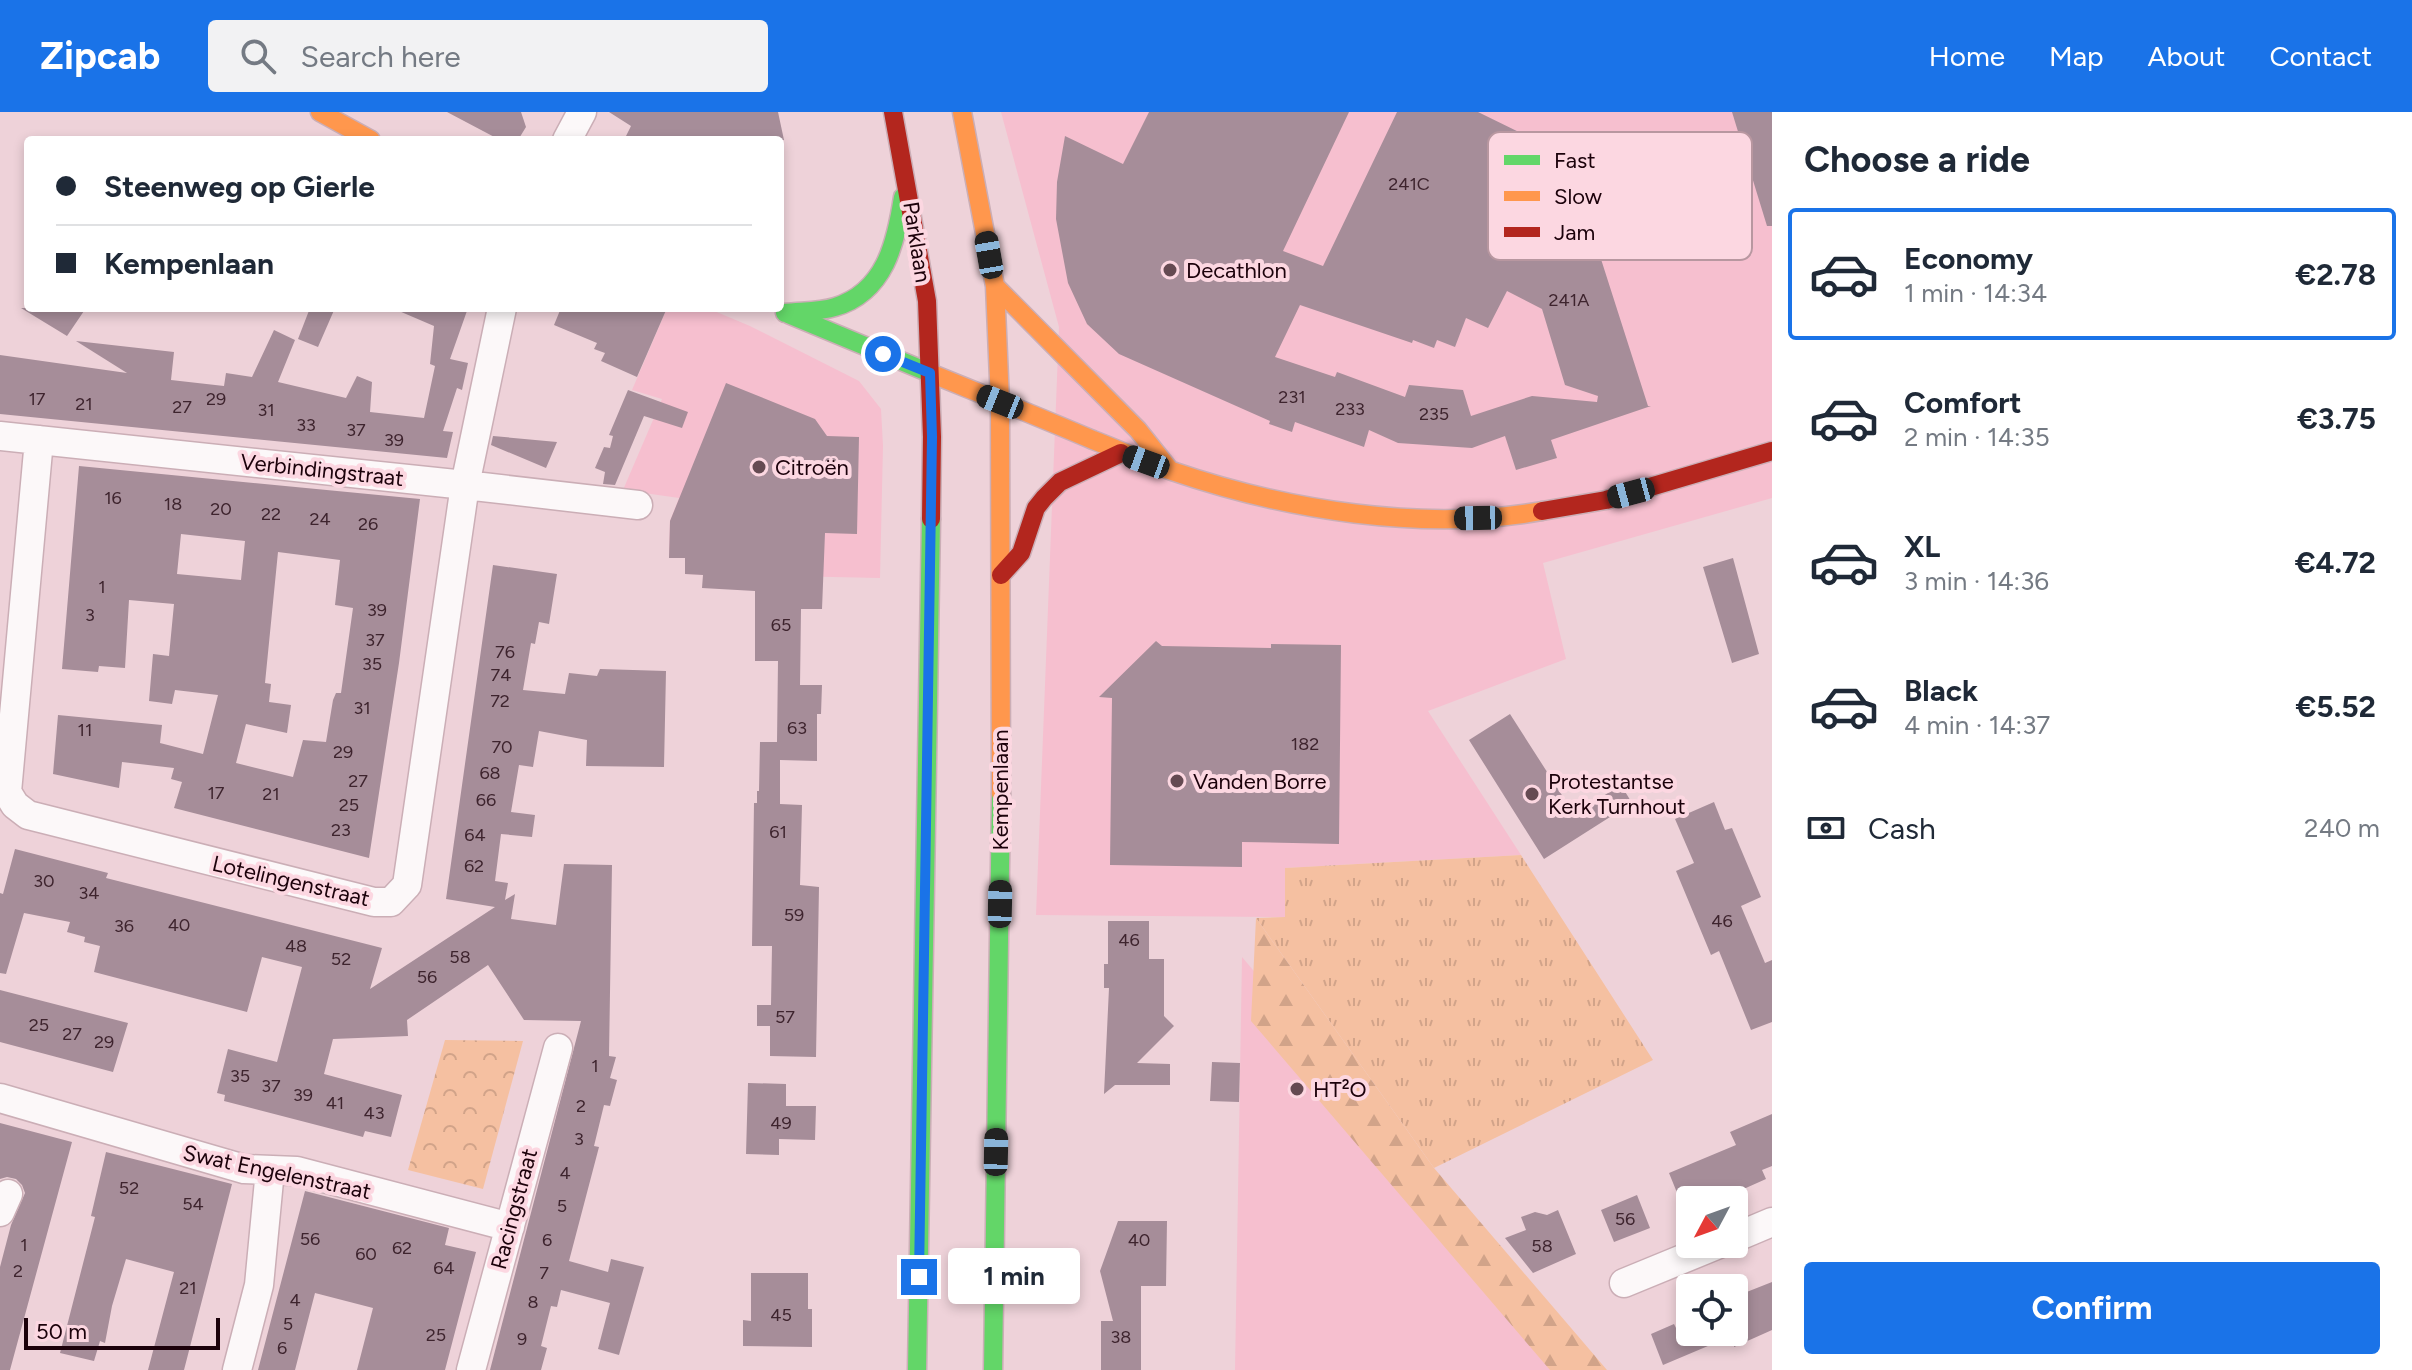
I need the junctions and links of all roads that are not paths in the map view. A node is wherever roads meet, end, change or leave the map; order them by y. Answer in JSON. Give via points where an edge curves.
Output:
{"nodes":[{"id":1,"x":320,"y":112,"type":"edge"},
{"id":2,"x":582,"y":112,"type":"edge"},
{"id":3,"x":893,"y":112,"type":"edge"},
{"id":4,"x":962,"y":112,"type":"edge"},
{"id":5,"x":364,"y":136,"type":"edge"},
{"id":6,"x":569,"y":136,"type":"edge"},
{"id":7,"x":906,"y":178,"type":"junction"},
{"id":8,"x":995,"y":286,"type":"junction"},
{"id":9,"x":784,"y":310,"type":"edge"},
{"id":10,"x":501,"y":312,"type":"edge"},
{"id":11,"x":784,"y":312,"type":"edge"},
{"id":12,"x":930,"y":373,"type":"junction"},
{"id":13,"x":1000,"y":402,"type":"junction"},
{"id":14,"x":0,"y":436,"type":"edge"},
{"id":15,"x":39,"y":440,"type":"junction"},
{"id":16,"x":1772,"y":451,"type":"edge"},
{"id":17,"x":1121,"y":453,"type":"junction"},
{"id":18,"x":1170,"y":471,"type":"junction"},
{"id":19,"x":465,"y":485,"type":"junction"},
{"id":20,"x":638,"y":505,"type":"dead end"},
{"id":21,"x":1000,"y":577,"type":"junction"},
{"id":22,"x":558,"y":1048,"type":"dead end"},
{"id":23,"x":0,"y":1098,"type":"edge"},
{"id":24,"x":270,"y":1170,"type":"junction"},
{"id":25,"x":1772,"y":1222,"type":"edge"},
{"id":26,"x":510,"y":1227,"type":"junction"},
{"id":27,"x":1748,"y":1232,"type":"edge"},
{"id":28,"x":1685,"y":1258,"type":"edge"},
{"id":29,"x":1624,"y":1283,"type":"dead end"},
{"id":30,"x":237,"y":1370,"type":"edge"},
{"id":31,"x":471,"y":1370,"type":"edge"},
{"id":32,"x":917,"y":1370,"type":"edge"},
{"id":33,"x":993,"y":1370,"type":"edge"}],
"edges":[{"from":1,"to":5,"type":"main road"},
{"from":2,"to":6,"type":"street"},
{"from":3,"to":7,"type":"main road","name":"Parklaan"},
{"from":4,"to":8,"type":"main road"},
{"from":7,"to":9,"type":"main road","via":[[896,242],[886,267],[865,291],[831,308]]},
{"from":7,"to":12,"type":"main road","name":"Parklaan","via":[[927,301]]},
{"from":8,"to":13,"type":"main road"},
{"from":8,"to":18,"type":"main road","via":[[1138,430]]},
{"from":10,"to":19,"type":"street"},
{"from":11,"to":12,"type":"main road"},
{"from":12,"to":13,"type":"main road"},
{"from":12,"to":32,"type":"main road"},
{"from":13,"to":17,"type":"main road"},
{"from":13,"to":21,"type":"main road","name":"Kempenlaan"},
{"from":14,"to":15,"type":"street","name":"Verbindingstraat"},
{"from":15,"to":19,"type":"street","name":"Verbindingstraat"},
{"from":15,"to":19,"type":"street","name":"Lotelingenstraat","via":[[7,792],[15,805],[28,815],[374,902],[391,902],[407,885]]},
{"from":16,"to":18,"type":"main road","via":[[1606,500],[1502,518],[1361,513],[1261,498]]},
{"from":17,"to":18,"type":"main road"},
{"from":17,"to":21,"type":"main road","via":[[1060,482],[1044,498],[1021,553]]},
{"from":19,"to":20,"type":"street"},
{"from":21,"to":33,"type":"main road","name":"Kempenlaan"},
{"from":22,"to":26,"type":"street","name":"Racingstraat"},
{"from":23,"to":24,"type":"street","name":"Swat Engelenstraat","via":[[199,1157]]},
{"from":24,"to":26,"type":"street","name":"Swat Engelenstraat","via":[[297,1171]]},
{"from":24,"to":30,"type":"street","via":[[259,1285]]},
{"from":25,"to":27,"type":"street"},
{"from":26,"to":31,"type":"street","name":"Racingstraat"},
{"from":28,"to":29,"type":"street"}]}
